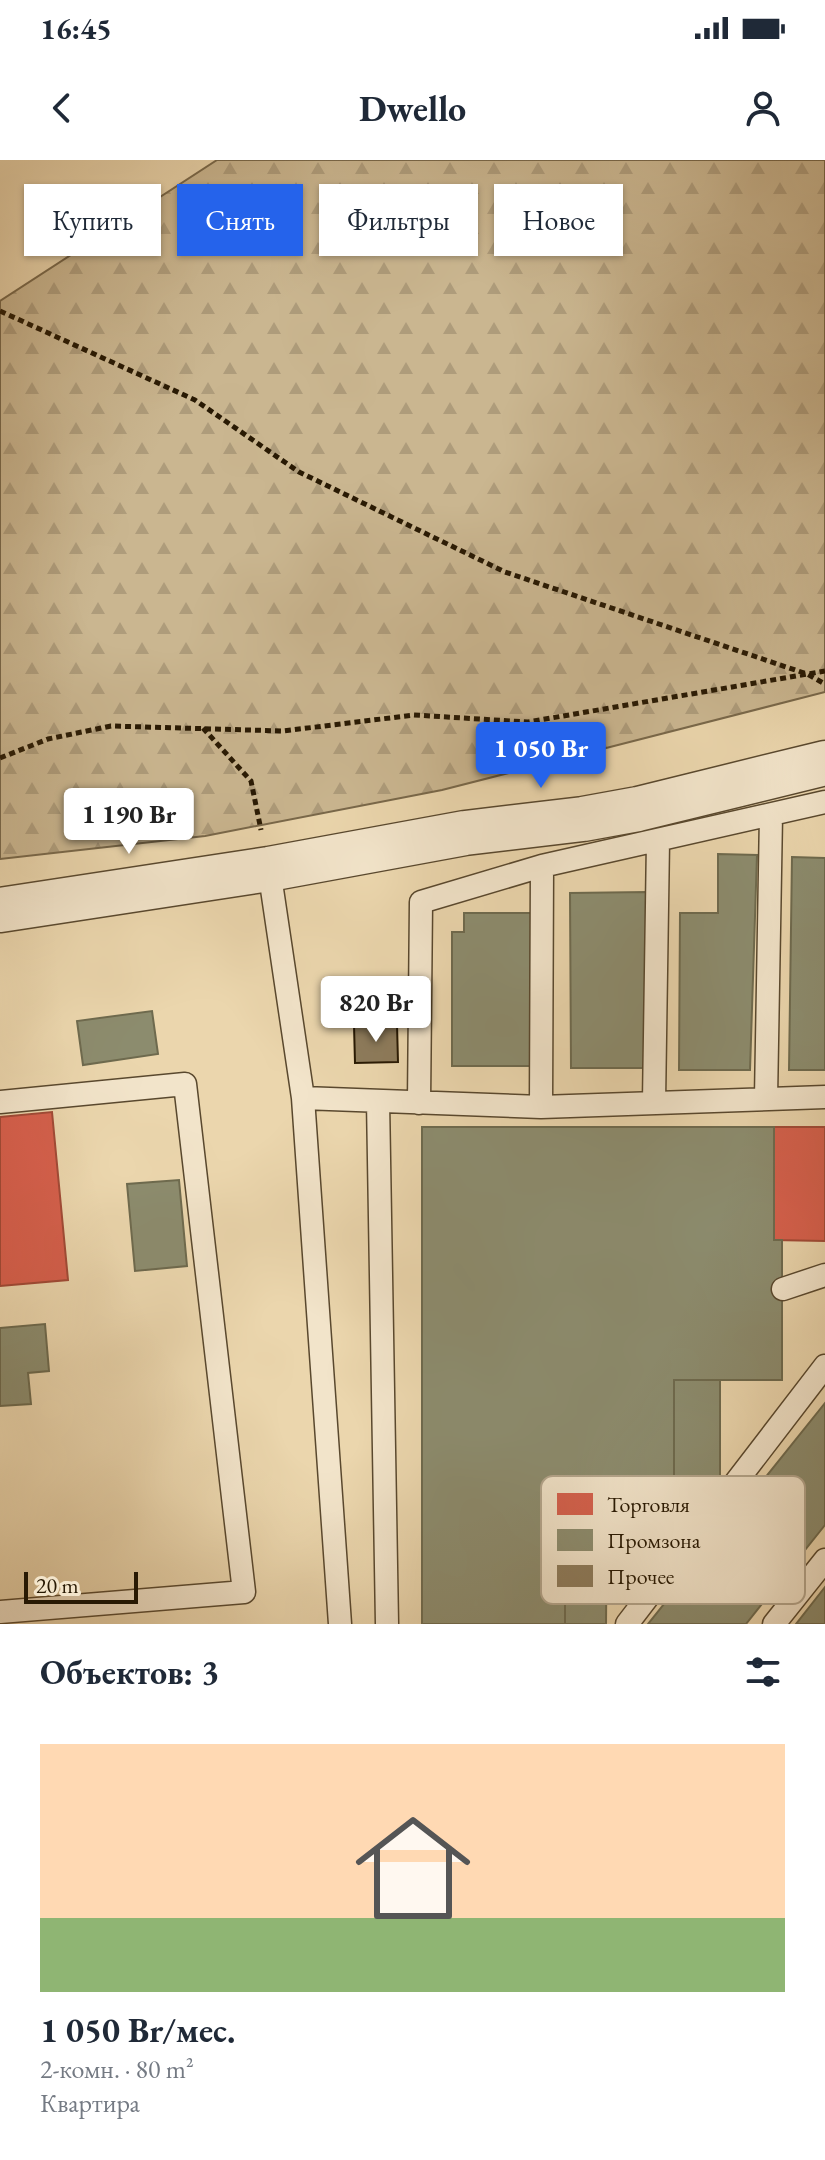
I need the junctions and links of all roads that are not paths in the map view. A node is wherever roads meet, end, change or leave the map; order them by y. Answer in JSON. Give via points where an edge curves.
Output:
{"nodes":[{"id":1,"x":825,"y":763,"type":"edge"},
{"id":2,"x":825,"y":802,"type":"edge"},
{"id":3,"x":771,"y":815,"type":"junction"},
{"id":4,"x":658,"y":841,"type":"junction"},
{"id":5,"x":542,"y":866,"type":"junction"},
{"id":6,"x":269,"y":869,"type":"junction"},
{"id":7,"x":0,"y":910,"type":"edge"},
{"id":8,"x":825,"y":1097,"type":"edge"},
{"id":9,"x":303,"y":1098,"type":"junction"},
{"id":10,"x":766,"y":1098,"type":"junction"},
{"id":11,"x":378,"y":1101,"type":"junction"},
{"id":12,"x":0,"y":1102,"type":"edge"},
{"id":13,"x":654,"y":1102,"type":"junction"},
{"id":14,"x":419,"y":1103,"type":"junction"},
{"id":15,"x":541,"y":1107,"type":"junction"},
{"id":16,"x":825,"y":1275,"type":"edge"},
{"id":17,"x":783,"y":1289,"type":"dead end"},
{"id":18,"x":825,"y":1366,"type":"edge"},
{"id":19,"x":741,"y":1476,"type":"edge"},
{"id":20,"x":825,"y":1560,"type":"edge"},
{"id":21,"x":805,"y":1585,"type":"edge"},
{"id":22,"x":642,"y":1604,"type":"edge"},
{"id":23,"x":790,"y":1604,"type":"edge"},
{"id":24,"x":0,"y":1612,"type":"edge"},
{"id":25,"x":340,"y":1624,"type":"edge"},
{"id":26,"x":387,"y":1624,"type":"edge"},
{"id":27,"x":627,"y":1624,"type":"edge"},
{"id":28,"x":774,"y":1624,"type":"edge"}],
"edges":[{"from":1,"to":6,"type":"street","via":[[638,809],[370,848]]},
{"from":2,"to":3,"type":"lane"},
{"from":3,"to":4,"type":"lane"},
{"from":3,"to":10,"type":"lane"},
{"from":4,"to":5,"type":"lane"},
{"from":4,"to":13,"type":"lane"},
{"from":5,"to":14,"type":"lane","via":[[421,902]]},
{"from":5,"to":15,"type":"lane"},
{"from":6,"to":7,"type":"street"},
{"from":6,"to":9,"type":"lane"},
{"from":8,"to":10,"type":"lane"},
{"from":9,"to":11,"type":"lane"},
{"from":9,"to":25,"type":"lane"},
{"from":10,"to":13,"type":"lane"},
{"from":11,"to":14,"type":"lane"},
{"from":11,"to":26,"type":"lane"},
{"from":12,"to":24,"type":"lane","via":[[185,1084],[244,1592]]},
{"from":13,"to":15,"type":"lane"},
{"from":14,"to":15,"type":"lane"},
{"from":16,"to":17,"type":"lane"},
{"from":18,"to":19,"type":"lane"},
{"from":20,"to":21,"type":"lane"},
{"from":22,"to":27,"type":"lane"},
{"from":23,"to":28,"type":"lane"}]}
